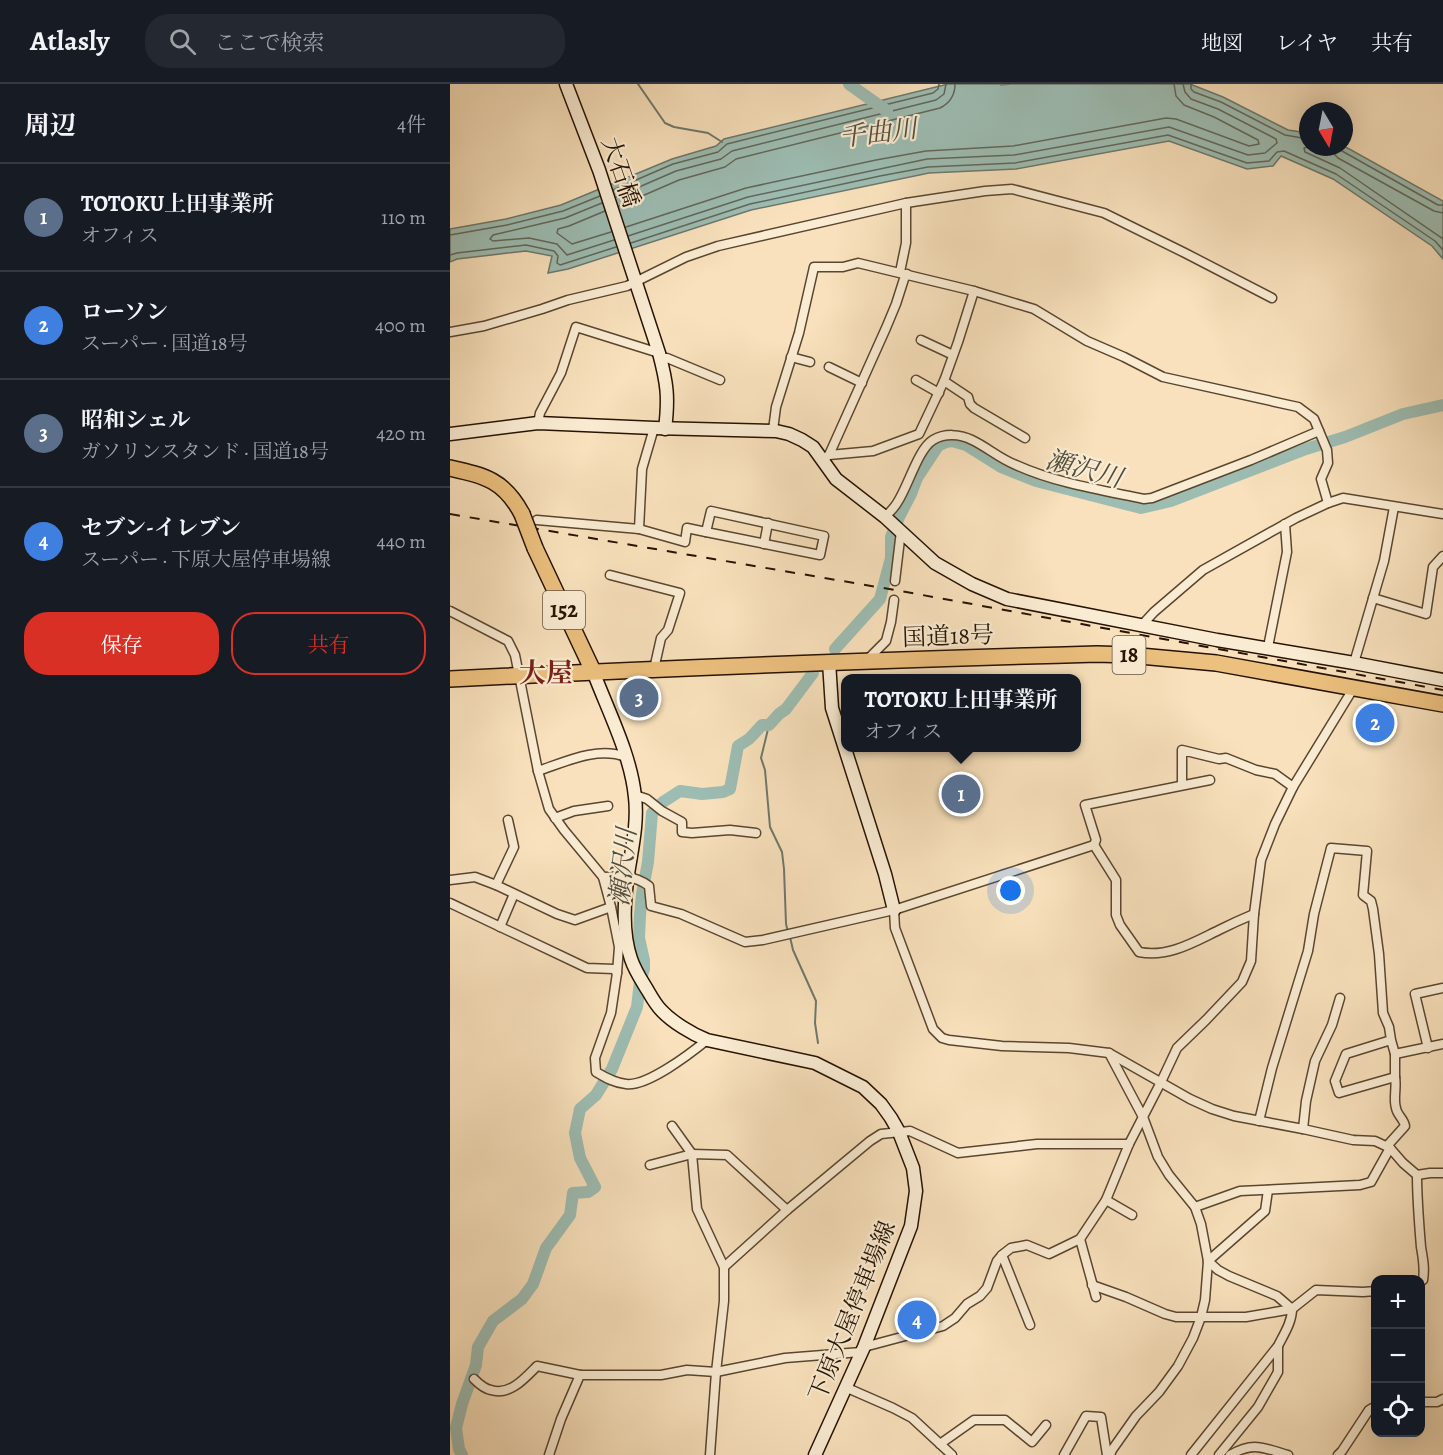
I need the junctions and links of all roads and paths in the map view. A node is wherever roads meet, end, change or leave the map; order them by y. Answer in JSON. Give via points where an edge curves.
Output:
{"nodes":[{"id":1,"x":567,"y":86,"type":"edge"},
{"id":2,"x":906,"y":203,"type":"junction"},
{"id":3,"x":903,"y":273,"type":"junction"},
{"id":4,"x":634,"y":277,"type":"junction"},
{"id":5,"x":974,"y":291,"type":"junction"},
{"id":6,"x":1272,"y":298,"type":"dead end"},
{"id":7,"x":450,"y":332,"type":"edge"},
{"id":8,"x":921,"y":340,"type":"dead end"},
{"id":9,"x":953,"y":355,"type":"junction"},
{"id":10,"x":660,"y":356,"type":"junction"},
{"id":11,"x":791,"y":357,"type":"junction"},
{"id":12,"x":810,"y":362,"type":"dead end"},
{"id":13,"x":829,"y":367,"type":"dead end"},
{"id":14,"x":720,"y":380,"type":"dead end"},
{"id":15,"x":916,"y":380,"type":"dead end"},
{"id":16,"x":944,"y":381,"type":"junction"},
{"id":17,"x":862,"y":383,"type":"junction"},
{"id":18,"x":939,"y":393,"type":"junction"},
{"id":19,"x":538,"y":423,"type":"junction"},
{"id":20,"x":660,"y":428,"type":"junction"},
{"id":21,"x":773,"y":430,"type":"junction"},
{"id":22,"x":1320,"y":433,"type":"junction"},
{"id":23,"x":450,"y":434,"type":"edge"},
{"id":24,"x":1025,"y":438,"type":"dead end"},
{"id":25,"x":825,"y":457,"type":"junction"},
{"id":26,"x":450,"y":468,"type":"edge"},
{"id":27,"x":1328,"y":503,"type":"junction"},
{"id":28,"x":1394,"y":507,"type":"junction"},
{"id":29,"x":1443,"y":514,"type":"edge"},
{"id":30,"x":530,"y":517,"type":"junction"},
{"id":31,"x":768,"y":523,"type":"junction"},
{"id":32,"x":1285,"y":524,"type":"junction"},
{"id":33,"x":894,"y":525,"type":"junction"},
{"id":34,"x":639,"y":529,"type":"junction"},
{"id":35,"x":706,"y":532,"type":"junction"},
{"id":36,"x":764,"y":544,"type":"junction"},
{"id":37,"x":1443,"y":556,"type":"edge"},
{"id":38,"x":610,"y":575,"type":"dead end"},
{"id":39,"x":895,"y":581,"type":"dead end"},
{"id":40,"x":1373,"y":598,"type":"junction"},
{"id":41,"x":894,"y":600,"type":"dead end"},
{"id":42,"x":450,"y":611,"type":"edge"},
{"id":43,"x":1143,"y":625,"type":"junction"},
{"id":44,"x":1268,"y":647,"type":"junction"},
{"id":45,"x":866,"y":661,"type":"junction"},
{"id":46,"x":829,"y":662,"type":"junction"},
{"id":47,"x":1354,"y":663,"type":"junction"},
{"id":48,"x":654,"y":669,"type":"junction"},
{"id":49,"x":593,"y":672,"type":"junction"},
{"id":50,"x":519,"y":676,"type":"junction"},
{"id":51,"x":450,"y":679,"type":"edge"},
{"id":52,"x":1443,"y":680,"type":"edge"},
{"id":53,"x":1353,"y":689,"type":"junction"},
{"id":54,"x":1443,"y":704,"type":"edge"},
{"id":55,"x":841,"y":736,"type":"edge"},
{"id":56,"x":846,"y":752,"type":"edge"},
{"id":57,"x":626,"y":757,"type":"junction"},
{"id":58,"x":538,"y":771,"type":"junction"},
{"id":59,"x":1210,"y":780,"type":"dead end"},
{"id":60,"x":1182,"y":786,"type":"junction"},
{"id":61,"x":1293,"y":787,"type":"junction"},
{"id":62,"x":635,"y":795,"type":"junction"},
{"id":63,"x":608,"y":806,"type":"dead end"},
{"id":64,"x":555,"y":818,"type":"junction"},
{"id":65,"x":508,"y":820,"type":"dead end"},
{"id":66,"x":756,"y":833,"type":"dead end"},
{"id":67,"x":1094,"y":845,"type":"junction"},
{"id":68,"x":628,"y":876,"type":"junction"},
{"id":69,"x":603,"y":877,"type":"junction"},
{"id":70,"x":450,"y":880,"type":"edge"},
{"id":71,"x":496,"y":885,"type":"junction"},
{"id":72,"x":514,"y":894,"type":"junction"},
{"id":73,"x":450,"y":903,"type":"edge"},
{"id":74,"x":611,"y":907,"type":"junction"},
{"id":75,"x":894,"y":910,"type":"junction"},
{"id":76,"x":1254,"y":914,"type":"junction"},
{"id":77,"x":500,"y":927,"type":"junction"},
{"id":78,"x":618,"y":973,"type":"junction"},
{"id":79,"x":1443,"y":988,"type":"edge"},
{"id":80,"x":1340,"y":998,"type":"dead end"},
{"id":81,"x":707,"y":1040,"type":"junction"},
{"id":82,"x":1390,"y":1040,"type":"junction"},
{"id":83,"x":1443,"y":1044,"type":"edge"},
{"id":84,"x":1428,"y":1048,"type":"junction"},
{"id":85,"x":1109,"y":1053,"type":"junction"},
{"id":86,"x":1395,"y":1054,"type":"junction"},
{"id":87,"x":1395,"y":1077,"type":"junction"},
{"id":88,"x":1161,"y":1082,"type":"junction"},
{"id":89,"x":1143,"y":1117,"type":"junction"},
{"id":90,"x":1259,"y":1120,"type":"junction"},
{"id":91,"x":672,"y":1126,"type":"dead end"},
{"id":92,"x":1303,"y":1128,"type":"junction"},
{"id":93,"x":899,"y":1132,"type":"junction"},
{"id":94,"x":1129,"y":1144,"type":"junction"},
{"id":95,"x":1389,"y":1147,"type":"junction"},
{"id":96,"x":692,"y":1154,"type":"junction"},
{"id":97,"x":650,"y":1165,"type":"dead end"},
{"id":98,"x":1443,"y":1173,"type":"edge"},
{"id":99,"x":1417,"y":1175,"type":"junction"},
{"id":100,"x":1268,"y":1190,"type":"junction"},
{"id":101,"x":1106,"y":1200,"type":"junction"},
{"id":102,"x":1195,"y":1207,"type":"junction"},
{"id":103,"x":787,"y":1210,"type":"junction"},
{"id":104,"x":1132,"y":1215,"type":"dead end"},
{"id":105,"x":1080,"y":1239,"type":"junction"},
{"id":106,"x":1002,"y":1255,"type":"junction"},
{"id":107,"x":1208,"y":1261,"type":"junction"},
{"id":108,"x":724,"y":1267,"type":"junction"},
{"id":109,"x":1424,"y":1275,"type":"edge"},
{"id":110,"x":1092,"y":1285,"type":"junction"},
{"id":111,"x":1371,"y":1291,"type":"edge"},
{"id":112,"x":1096,"y":1297,"type":"dead end"},
{"id":113,"x":1292,"y":1309,"type":"junction"},
{"id":114,"x":1201,"y":1317,"type":"junction"},
{"id":115,"x":1030,"y":1324,"type":"dead end"},
{"id":116,"x":1278,"y":1346,"type":"junction"},
{"id":117,"x":863,"y":1349,"type":"junction"},
{"id":118,"x":716,"y":1372,"type":"junction"},
{"id":119,"x":580,"y":1375,"type":"junction"},
{"id":120,"x":474,"y":1379,"type":"dead end"},
{"id":121,"x":845,"y":1388,"type":"junction"},
{"id":122,"x":1443,"y":1400,"type":"edge"},
{"id":123,"x":1425,"y":1402,"type":"edge"},
{"id":124,"x":1371,"y":1409,"type":"edge"},
{"id":125,"x":1046,"y":1425,"type":"dead end"},
{"id":126,"x":940,"y":1444,"type":"junction"},
{"id":127,"x":549,"y":1455,"type":"edge"},
{"id":128,"x":710,"y":1455,"type":"edge"},
{"id":129,"x":815,"y":1455,"type":"edge"},
{"id":130,"x":952,"y":1455,"type":"edge"},
{"id":131,"x":1064,"y":1455,"type":"edge"},
{"id":132,"x":1108,"y":1455,"type":"edge"},
{"id":133,"x":1191,"y":1455,"type":"edge"},
{"id":134,"x":1219,"y":1455,"type":"edge"},
{"id":135,"x":1230,"y":1455,"type":"edge"},
{"id":136,"x":1288,"y":1455,"type":"edge"},
{"id":137,"x":1338,"y":1455,"type":"edge"}],
"edges":[{"from":1,"to":4,"type":"street","name":"大石橋"},
{"from":2,"to":3,"type":"street"},
{"from":2,"to":4,"type":"street","via":[[718,246]]},
{"from":2,"to":6,"type":"street","via":[[1012,189],[1104,213]]},
{"from":3,"to":5,"type":"street"},
{"from":3,"to":11,"type":"street","via":[[858,263],[814,267]]},
{"from":3,"to":17,"type":"street","via":[[893,312]]},
{"from":4,"to":7,"type":"street","via":[[627,286]]},
{"from":4,"to":10,"type":"street","name":"大石橋"},
{"from":5,"to":9,"type":"street"},
{"from":5,"to":22,"type":"street","via":[[1034,309],[1087,341],[1163,377],[1298,407],[1314,419]]},
{"from":8,"to":9,"type":"street"},
{"from":9,"to":16,"type":"street"},
{"from":10,"to":14,"type":"street"},
{"from":10,"to":19,"type":"street","via":[[576,327]]},
{"from":10,"to":20,"type":"street","name":"大石橋","via":[[668,392],[668,411]]},
{"from":11,"to":12,"type":"street"},
{"from":11,"to":21,"type":"street"},
{"from":13,"to":17,"type":"street"},
{"from":15,"to":18,"type":"street"},
{"from":16,"to":18,"type":"street"},
{"from":16,"to":24,"type":"street","via":[[968,397],[974,408]]},
{"from":17,"to":25,"type":"street"},
{"from":18,"to":25,"type":"street","via":[[919,434],[873,452]]},
{"from":19,"to":20,"type":"street"},
{"from":19,"to":23,"type":"street"},
{"from":20,"to":21,"type":"street"},
{"from":20,"to":34,"type":"street","via":[[642,469]]},
{"from":21,"to":25,"type":"street","via":[[802,440]]},
{"from":22,"to":27,"type":"street","via":[[1327,450],[1328,464],[1321,479]]},
{"from":22,"to":33,"type":"street","via":[[1143,499],[1039,475],[972,439],[943,436],[931,441],[918,460],[897,503]]},
{"from":25,"to":33,"type":"street","via":[[836,478]]},
{"from":26,"to":30,"type":"highway","number":"152","via":[[501,485]]},
{"from":27,"to":28,"type":"street","via":[[1343,498]]},
{"from":27,"to":32,"type":"street"},
{"from":28,"to":29,"type":"street"},
{"from":28,"to":40,"type":"street"},
{"from":30,"to":34,"type":"street"},
{"from":30,"to":49,"type":"highway","number":"152","bridge":true,"via":[[535,548]]},
{"from":31,"to":35,"type":"street","via":[[711,511]]},
{"from":31,"to":36,"type":"street"},
{"from":31,"to":36,"type":"street","via":[[824,536],[820,555]]},
{"from":32,"to":43,"type":"street","via":[[1203,570]]},
{"from":32,"to":44,"type":"street","via":[[1287,552]]},
{"from":33,"to":39,"type":"street"},
{"from":33,"to":43,"type":"street","via":[[935,563],[1007,599]]},
{"from":34,"to":35,"type":"street","via":[[685,542],[687,528]]},
{"from":35,"to":36,"type":"street"},
{"from":37,"to":40,"type":"street","via":[[1433,567],[1426,614]]},
{"from":38,"to":48,"type":"street","via":[[680,592],[668,630],[661,638]]},
{"from":40,"to":47,"type":"street"},
{"from":41,"to":45,"type":"street","via":[[886,641]]},
{"from":42,"to":50,"type":"street","via":[[508,641]]},
{"from":43,"to":44,"type":"street"},
{"from":44,"to":47,"type":"street"},
{"from":45,"to":46,"type":"highway","name":"国道18号","number":"18"},
{"from":45,"to":53,"type":"highway","name":"国道18号","number":"18","via":[[1129,655],[1216,663]]},
{"from":46,"to":48,"type":"highway","name":"国道18号","number":"18"},
{"from":46,"to":55,"type":"street","via":[[832,708]]},
{"from":47,"to":52,"type":"street"},
{"from":48,"to":49,"type":"highway","name":"国道18号","number":"18"},
{"from":49,"to":50,"type":"highway","name":"国道18号","number":"18"},
{"from":49,"to":57,"type":"street","name":"下原大屋停車場線"},
{"from":50,"to":51,"type":"highway","name":"国道18号","number":"18"},
{"from":50,"to":58,"type":"street"},
{"from":53,"to":54,"type":"highway","name":"国道18号","number":"18"},
{"from":53,"to":61,"type":"street"},
{"from":56,"to":75,"type":"street"},
{"from":57,"to":58,"type":"street","via":[[616,753],[586,754]]},
{"from":57,"to":62,"type":"street","name":"下原大屋停車場線"},
{"from":58,"to":64,"type":"street"},
{"from":59,"to":60,"type":"street"},
{"from":60,"to":61,"type":"street","via":[[1182,750],[1226,758],[1275,774]]},
{"from":60,"to":67,"type":"street","via":[[1085,805],[1096,840]]},
{"from":61,"to":76,"type":"street","via":[[1261,860]]},
{"from":62,"to":66,"type":"street","via":[[682,822],[682,832]]},
{"from":62,"to":68,"type":"street","name":"下原大屋停車場線"},
{"from":63,"to":64,"type":"street"},
{"from":64,"to":69,"type":"street"},
{"from":65,"to":71,"type":"street","via":[[514,847]]},
{"from":67,"to":75,"type":"street"},
{"from":67,"to":76,"type":"street","via":[[1116,880],[1116,915],[1138,952],[1150,955],[1175,950]]},
{"from":68,"to":69,"type":"street"},
{"from":68,"to":75,"type":"street","via":[[649,886],[651,906],[681,914],[745,942]]},
{"from":68,"to":81,"type":"street","name":"下原大屋停車場線","via":[[626,939],[636,972],[661,1011]]},
{"from":69,"to":74,"type":"street"},
{"from":70,"to":71,"type":"street","via":[[475,877]]},
{"from":71,"to":72,"type":"street"},
{"from":72,"to":74,"type":"street","via":[[575,920]]},
{"from":72,"to":77,"type":"street"},
{"from":73,"to":77,"type":"street"},
{"from":74,"to":78,"type":"street","via":[[619,947]]},
{"from":75,"to":85,"type":"street","via":[[896,928],[933,1029],[942,1038]]},
{"from":76,"to":88,"type":"street","via":[[1251,961],[1242,982],[1177,1048]]},
{"from":77,"to":78,"type":"street","via":[[588,968],[614,969]]},
{"from":78,"to":81,"type":"street","via":[[611,1013],[595,1058],[596,1072],[612,1081],[640,1083]]},
{"from":79,"to":84,"type":"street","via":[[1415,994]]},
{"from":80,"to":92,"type":"street","via":[[1315,1061]]},
{"from":81,"to":93,"type":"street","name":"下原大屋停車場線","via":[[815,1063],[838,1074],[875,1098]]},
{"from":82,"to":86,"type":"street"},
{"from":82,"to":87,"type":"street","via":[[1346,1054],[1335,1081],[1339,1093]]},
{"from":82,"to":90,"type":"street","via":[[1383,1013],[1373,909],[1363,895],[1367,851],[1331,848],[1308,951]]},
{"from":83,"to":84,"type":"street"},
{"from":84,"to":86,"type":"street"},
{"from":85,"to":88,"type":"street"},
{"from":85,"to":89,"type":"street"},
{"from":86,"to":87,"type":"street"},
{"from":87,"to":95,"type":"street","via":[[1396,1110],[1405,1126]]},
{"from":88,"to":89,"type":"street"},
{"from":88,"to":90,"type":"street","via":[[1212,1109]]},
{"from":89,"to":94,"type":"street"},
{"from":89,"to":102,"type":"street","via":[[1158,1157]]},
{"from":90,"to":92,"type":"street"},
{"from":91,"to":96,"type":"street"},
{"from":92,"to":95,"type":"street"},
{"from":93,"to":94,"type":"street","via":[[910,1131],[958,1153],[1037,1144]]},
{"from":93,"to":103,"type":"street","via":[[881,1134],[870,1141]]},
{"from":93,"to":117,"type":"street","name":"下原大屋停車場線","via":[[913,1168],[916,1191],[911,1226]]},
{"from":94,"to":101,"type":"street"},
{"from":95,"to":99,"type":"street"},
{"from":95,"to":100,"type":"street","via":[[1371,1182]]},
{"from":96,"to":97,"type":"street"},
{"from":96,"to":103,"type":"street","via":[[727,1155]]},
{"from":96,"to":108,"type":"street","via":[[697,1209]]},
{"from":98,"to":99,"type":"street"},
{"from":99,"to":109,"type":"street"},
{"from":100,"to":102,"type":"street","via":[[1240,1191]]},
{"from":100,"to":107,"type":"street","via":[[1265,1211]]},
{"from":101,"to":104,"type":"street"},
{"from":101,"to":105,"type":"street"},
{"from":102,"to":107,"type":"street"},
{"from":103,"to":108,"type":"street"},
{"from":105,"to":106,"type":"street","via":[[1050,1254],[1028,1245],[1011,1248]]},
{"from":105,"to":110,"type":"street"},
{"from":106,"to":115,"type":"street"},
{"from":106,"to":117,"type":"street","via":[[987,1288],[944,1326]]},
{"from":107,"to":113,"type":"street","via":[[1229,1276],[1277,1296]]},
{"from":107,"to":114,"type":"street"},
{"from":108,"to":118,"type":"street"},
{"from":110,"to":112,"type":"street"},
{"from":110,"to":114,"type":"street","via":[[1176,1317]]},
{"from":111,"to":113,"type":"street","via":[[1316,1290]]},
{"from":113,"to":114,"type":"street","via":[[1246,1317]]},
{"from":113,"to":116,"type":"street"},
{"from":114,"to":132,"type":"street","via":[[1178,1366]]},
{"from":116,"to":133,"type":"street"},
{"from":116,"to":134,"type":"street","via":[[1278,1372],[1257,1407]]},
{"from":117,"to":118,"type":"street","via":[[785,1358]]},
{"from":117,"to":121,"type":"street","name":"下原大屋停車場線"},
{"from":118,"to":119,"type":"street"},
{"from":118,"to":128,"type":"street"},
{"from":119,"to":120,"type":"street","via":[[537,1366],[521,1383],[506,1390],[490,1390]]},
{"from":119,"to":127,"type":"street"},
{"from":121,"to":126,"type":"street","via":[[912,1418]]},
{"from":121,"to":129,"type":"street","name":"下原大屋停車場線"},
{"from":122,"to":123,"type":"street"},
{"from":124,"to":137,"type":"street"},
{"from":125,"to":126,"type":"street","via":[[1032,1442],[1005,1420],[974,1420]]},
{"from":126,"to":130,"type":"street"},
{"from":131,"to":132,"type":"street","via":[[1086,1416],[1101,1417]]},
{"from":135,"to":136,"type":"street","via":[[1251,1446]]}]}
